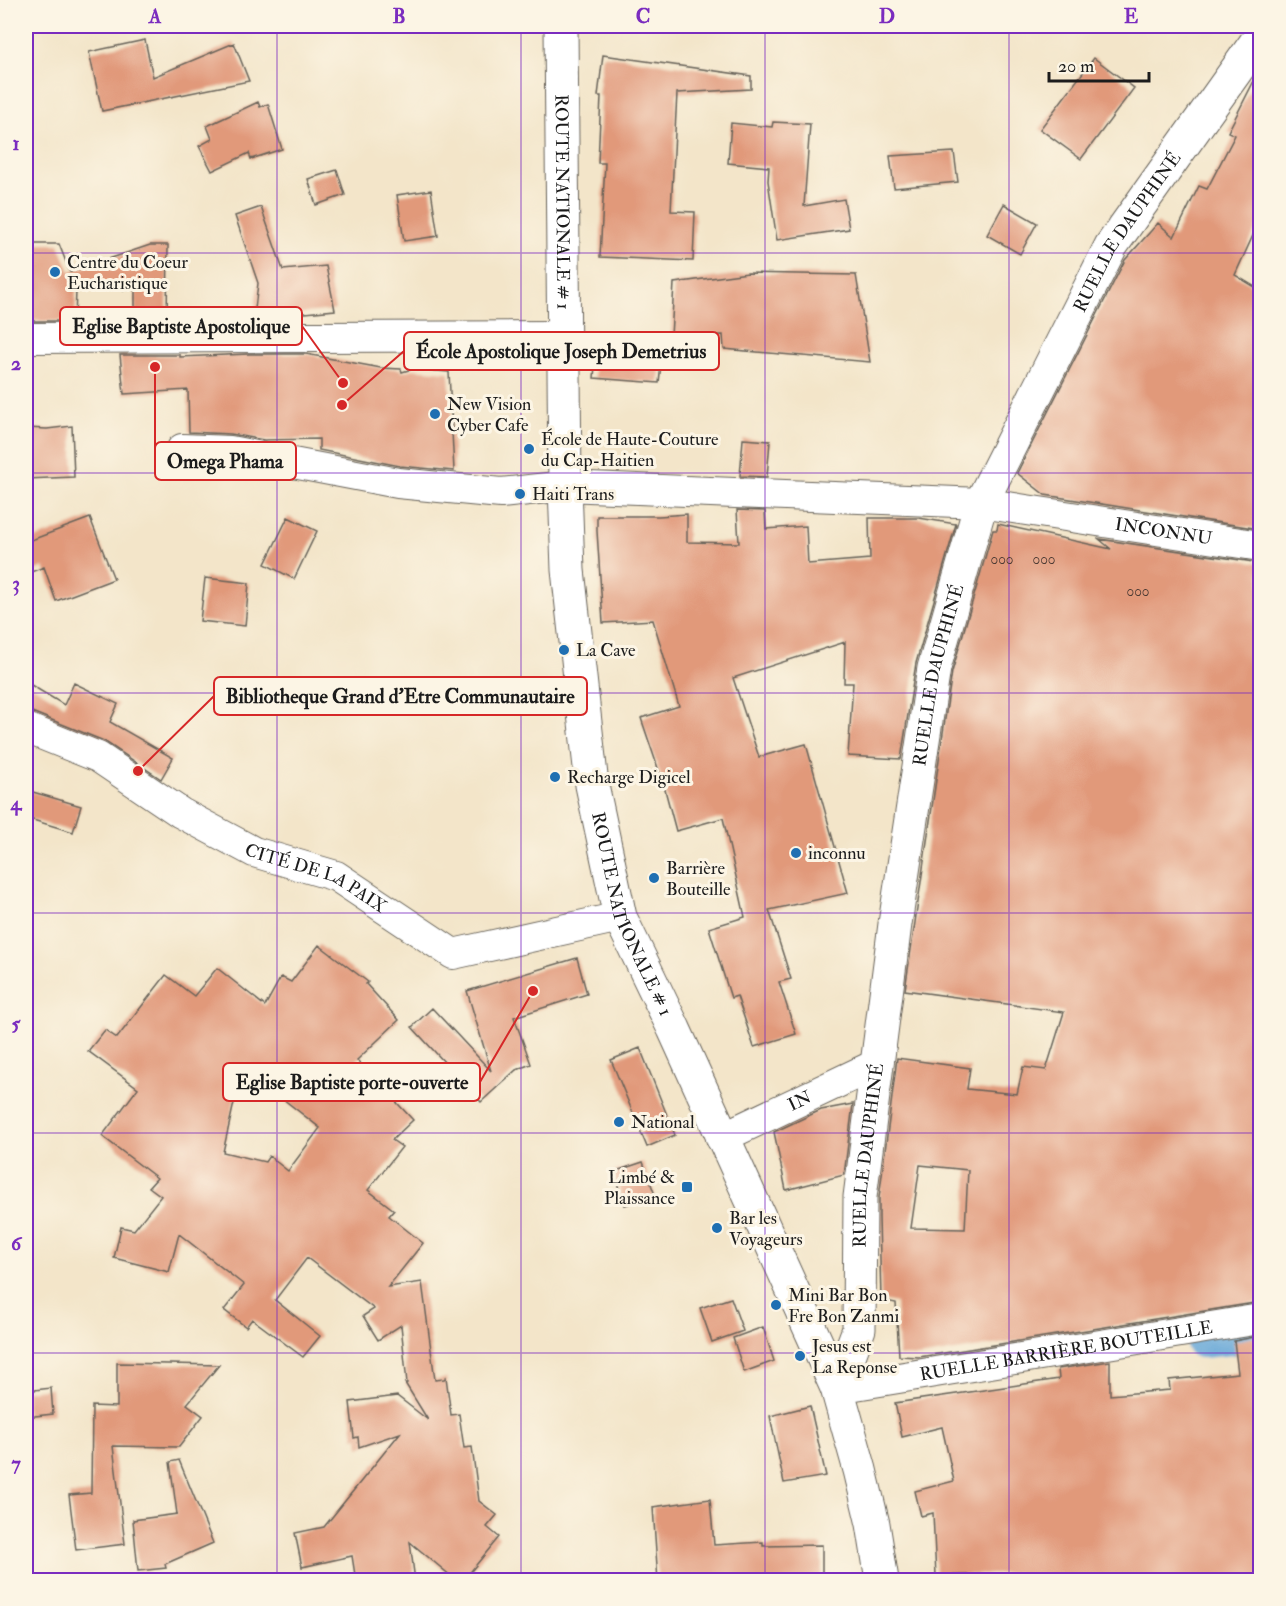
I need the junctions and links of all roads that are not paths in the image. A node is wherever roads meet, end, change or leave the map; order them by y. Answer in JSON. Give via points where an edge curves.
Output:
{"nodes":[{"id":1,"x":561,"y":26,"type":"edge"},
{"id":2,"x":1260,"y":37,"type":"edge"},
{"id":3,"x":564,"y":336,"type":"junction"},
{"id":4,"x":26,"y":338,"type":"edge"},
{"id":5,"x":182,"y":449,"type":"dead end"},
{"id":6,"x":565,"y":486,"type":"junction"},
{"id":7,"x":981,"y":503,"type":"junction"},
{"id":8,"x":1260,"y":546,"type":"edge"},
{"id":9,"x":26,"y":728,"type":"edge"},
{"id":10,"x":620,"y":917,"type":"junction"},
{"id":11,"x":877,"y":1064,"type":"junction"},
{"id":12,"x":722,"y":1138,"type":"junction"},
{"id":13,"x":1260,"y":1319,"type":"edge"},
{"id":14,"x":837,"y":1388,"type":"junction"},
{"id":15,"x":882,"y":1581,"type":"edge"}],
"edges":[{"from":1,"to":3,"type":"main road","name":"ROUTE NATIONALE # 1"},
{"from":2,"to":7,"type":"main road","name":"RUELLE DAUPHINÉ","via":[[1111,246]]},
{"from":3,"to":4,"type":"street"},
{"from":3,"to":6,"type":"main road","name":"ROUTE NATIONALE # 1"},
{"from":5,"to":6,"type":"street","name":"INCONNU","via":[[230,451],[398,483],[501,493]]},
{"from":6,"to":7,"type":"street","name":"INCONNU"},
{"from":6,"to":10,"type":"main road","name":"ROUTE NATIONALE # 1","via":[[568,570],[592,784]]},
{"from":7,"to":8,"type":"street","name":"INCONNU"},
{"from":7,"to":11,"type":"main road","name":"RUELLE DAUPHINÉ","via":[[934,668]]},
{"from":9,"to":10,"type":"street","name":"CITÉ DE LA PAIX","via":[[98,756],[181,813],[254,852],[336,876],[453,954]]},
{"from":10,"to":12,"type":"main road","name":"ROUTE NATIONALE # 1"},
{"from":11,"to":12,"type":"street","name":"IN"},
{"from":11,"to":14,"type":"main road","name":"RUELLE DAUPHINÉ","via":[[860,1197],[860,1329]]},
{"from":12,"to":14,"type":"main road","name":"ROUTE NATIONALE # 1"},
{"from":13,"to":14,"type":"street","name":"RUELLE BARRIÈRE BOUTEILLE"},
{"from":14,"to":15,"type":"main road","name":"ROUTE NATIONALE # 1","via":[[873,1524]]}]}
